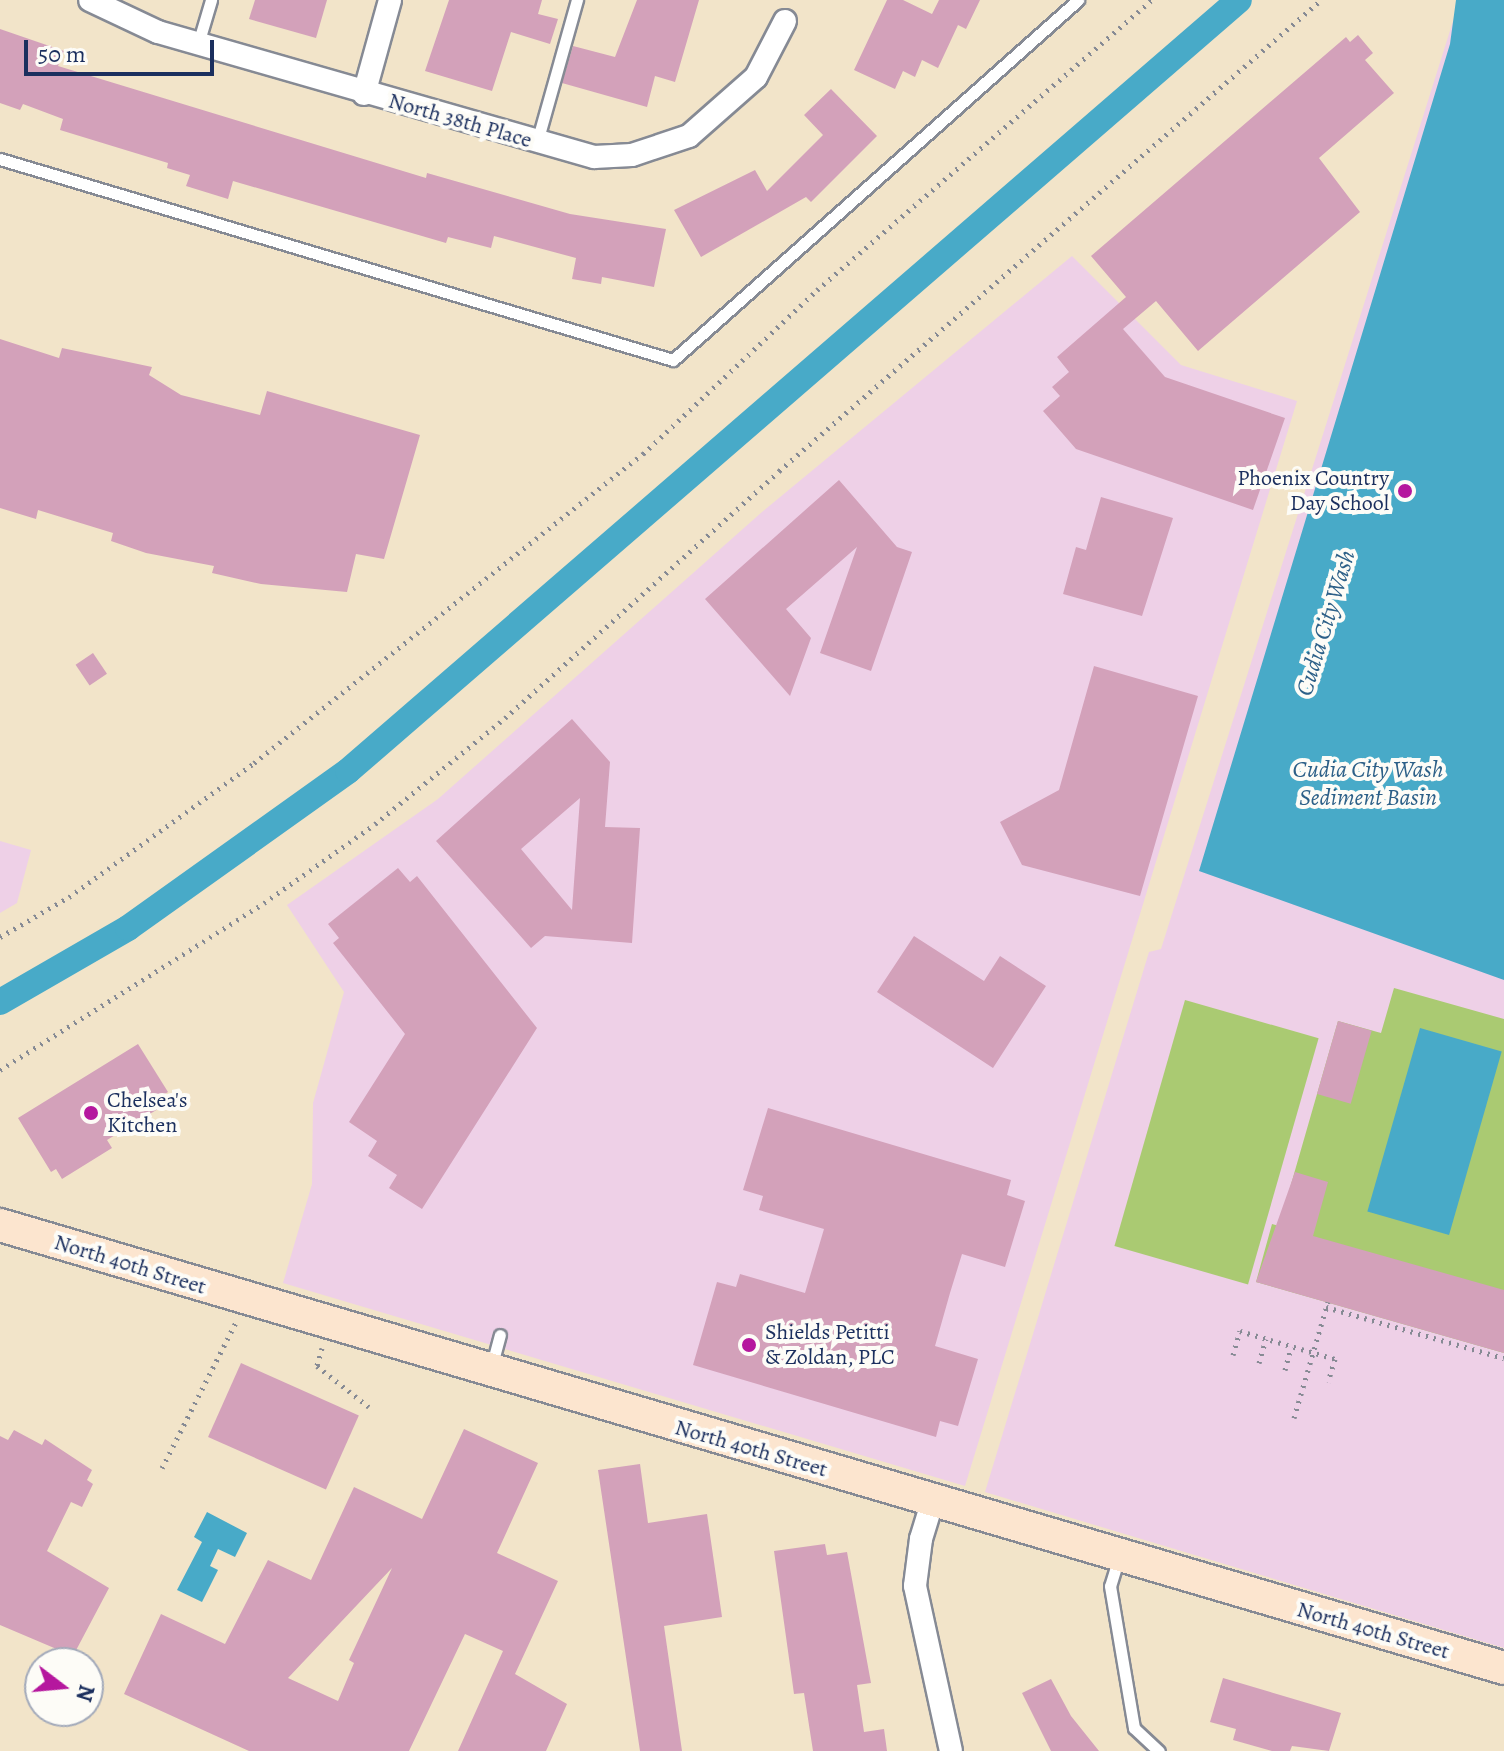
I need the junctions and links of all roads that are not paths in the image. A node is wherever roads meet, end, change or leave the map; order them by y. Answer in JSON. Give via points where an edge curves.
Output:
{"nodes":[{"id":1,"x":90,"y":0,"type":"edge"},
{"id":2,"x":211,"y":0,"type":"edge"},
{"id":3,"x":390,"y":0,"type":"edge"},
{"id":4,"x":577,"y":0,"type":"edge"},
{"id":5,"x":1078,"y":0,"type":"edge"},
{"id":6,"x":785,"y":21,"type":"dead end"},
{"id":7,"x":198,"y":44,"type":"junction"},
{"id":8,"x":364,"y":94,"type":"junction"},
{"id":9,"x":536,"y":144,"type":"junction"},
{"id":10,"x":0,"y":159,"type":"edge"},
{"id":11,"x":0,"y":1225,"type":"edge"},
{"id":12,"x":500,"y":1335,"type":"dead end"},
{"id":13,"x":489,"y":1372,"type":"junction"},
{"id":14,"x":932,"y":1503,"type":"junction"},
{"id":15,"x":1119,"y":1557,"type":"junction"},
{"id":16,"x":1504,"y":1668,"type":"edge"},
{"id":17,"x":951,"y":1751,"type":"edge"},
{"id":18,"x":1159,"y":1751,"type":"edge"}],
"edges":[{"from":1,"to":7,"type":"street","name":"North 38th Place"},
{"from":2,"to":7,"type":"lane"},
{"from":3,"to":8,"type":"street"},
{"from":4,"to":9,"type":"lane"},
{"from":5,"to":10,"type":"lane","via":[[673,360]]},
{"from":6,"to":9,"type":"street","name":"North 38th Place","via":[[756,77],[689,136],[632,155],[594,157]]},
{"from":7,"to":8,"type":"street","name":"North 38th Place"},
{"from":8,"to":9,"type":"street","name":"North 38th Place"},
{"from":11,"to":13,"type":"main road","name":"North 40th Street"},
{"from":12,"to":13,"type":"lane"},
{"from":13,"to":14,"type":"main road","name":"North 40th Street"},
{"from":14,"to":15,"type":"main road","name":"North 40th Street"},
{"from":14,"to":17,"type":"street","via":[[915,1586]]},
{"from":15,"to":16,"type":"main road","name":"North 40th Street"},
{"from":15,"to":18,"type":"lane","via":[[1110,1586],[1134,1728]]}]}
